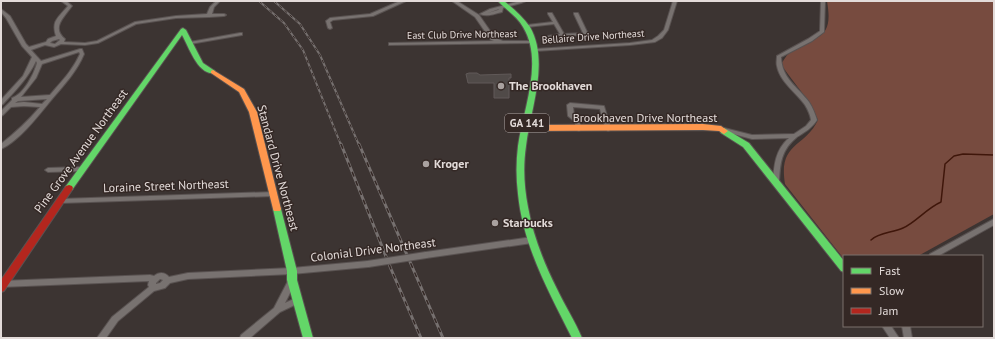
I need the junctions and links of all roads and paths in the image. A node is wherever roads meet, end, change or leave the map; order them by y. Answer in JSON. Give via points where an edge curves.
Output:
{"nodes":[{"id":1,"x":63,"y":1,"type":"edge"},
{"id":2,"x":218,"y":1,"type":"edge"},
{"id":3,"x":404,"y":1,"type":"edge"},
{"id":4,"x":454,"y":1,"type":"edge"},
{"id":5,"x":524,"y":1,"type":"edge"},
{"id":6,"x":675,"y":1,"type":"edge"},
{"id":7,"x":823,"y":1,"type":"edge"},
{"id":8,"x":503,"y":5,"type":"edge"},
{"id":9,"x":1,"y":11,"type":"edge"},
{"id":10,"x":550,"y":14,"type":"dead end"},
{"id":11,"x":576,"y":14,"type":"dead end"},
{"id":12,"x":224,"y":15,"type":"dead end"},
{"id":13,"x":209,"y":16,"type":"junction"},
{"id":14,"x":477,"y":16,"type":"junction"},
{"id":15,"x":555,"y":22,"type":"junction"},
{"id":16,"x":329,"y":26,"type":"dead end"},
{"id":17,"x":527,"y":26,"type":"junction"},
{"id":18,"x":183,"y":30,"type":"joint"},
{"id":19,"x":240,"y":34,"type":"dead end"},
{"id":20,"x":564,"y":35,"type":"junction"},
{"id":21,"x":550,"y":37,"type":"dead end"},
{"id":22,"x":60,"y":40,"type":"junction"},
{"id":23,"x":190,"y":43,"type":"junction"},
{"id":24,"x":503,"y":43,"type":"junction"},
{"id":25,"x":391,"y":44,"type":"dead end"},
{"id":26,"x":534,"y":46,"type":"junction"},
{"id":27,"x":30,"y":50,"type":"junction"},
{"id":28,"x":35,"y":57,"type":"junction"},
{"id":29,"x":40,"y":63,"type":"junction"},
{"id":30,"x":51,"y":97,"type":"junction"},
{"id":31,"x":16,"y":98,"type":"junction"},
{"id":32,"x":1,"y":102,"type":"edge"},
{"id":33,"x":9,"y":105,"type":"junction"},
{"id":34,"x":42,"y":106,"type":"junction"},
{"id":35,"x":1,"y":114,"type":"edge"},
{"id":36,"x":526,"y":128,"type":"junction"},
{"id":37,"x":579,"y":129,"type":"junction"},
{"id":38,"x":608,"y":129,"type":"junction"},
{"id":39,"x":721,"y":129,"type":"junction"},
{"id":40,"x":795,"y":136,"type":"junction"},
{"id":41,"x":1,"y":147,"type":"edge"},
{"id":42,"x":82,"y":169,"type":"junction"},
{"id":43,"x":48,"y":170,"type":"dead end"},
{"id":44,"x":776,"y":183,"type":"junction"},
{"id":45,"x":274,"y":194,"type":"junction"},
{"id":46,"x":60,"y":201,"type":"junction"},
{"id":47,"x":994,"y":222,"type":"edge"},
{"id":48,"x":532,"y":240,"type":"junction"},
{"id":49,"x":934,"y":255,"type":"edge"},
{"id":50,"x":843,"y":267,"type":"edge"},
{"id":51,"x":292,"y":275,"type":"junction"},
{"id":52,"x":154,"y":283,"type":"junction"},
{"id":53,"x":2,"y":285,"type":"edge"},
{"id":54,"x":298,"y":300,"type":"junction"},
{"id":55,"x":277,"y":310,"type":"junction"},
{"id":56,"x":887,"y":327,"type":"edge"},
{"id":57,"x":906,"y":327,"type":"edge"},
{"id":58,"x":101,"y":338,"type":"edge"},
{"id":59,"x":244,"y":338,"type":"edge"},
{"id":60,"x":308,"y":338,"type":"edge"},
{"id":61,"x":577,"y":338,"type":"edge"},
{"id":62,"x":895,"y":338,"type":"edge"},
{"id":63,"x":908,"y":338,"type":"edge"}],
"edges":[{"from":1,"to":22,"type":"street","via":[[70,6],[57,23]]},
{"from":2,"to":13,"type":"street","via":[[212,7]]},
{"from":3,"to":16,"type":"street","via":[[371,16],[332,19],[328,21]]},
{"from":4,"to":14,"type":"street"},
{"from":5,"to":8,"type":"street"},
{"from":6,"to":26,"type":"street","name":"Bellaire Drive Northeast","via":[[666,30],[653,40],[630,44]]},
{"from":7,"to":40,"type":"street","via":[[822,31],[779,56],[780,67],[785,76],[813,114],[814,120],[810,126]]},
{"from":8,"to":14,"type":"street","via":[[500,11]]},
{"from":8,"to":17,"type":"main road","number":"GA 141"},
{"from":9,"to":27,"type":"street","via":[[8,17]]},
{"from":10,"to":15,"type":"street"},
{"from":11,"to":20,"type":"street","via":[[586,34]]},
{"from":12,"to":13,"type":"street"},
{"from":13,"to":22,"type":"street","via":[[135,23],[110,37],[71,48]]},
{"from":14,"to":24,"type":"street","via":[[493,39]]},
{"from":15,"to":17,"type":"street"},
{"from":15,"to":20,"type":"street"},
{"from":17,"to":26,"type":"main road","number":"GA 141"},
{"from":18,"to":23,"type":"main road","name":"Standard Drive Northeast"},
{"from":18,"to":42,"type":"main road","name":"Pine Grove Avenue Northeast"},
{"from":19,"to":23,"type":"street"},
{"from":20,"to":21,"type":"street"},
{"from":22,"to":27,"type":"street"},
{"from":23,"to":45,"type":"main road","name":"Standard Drive Northeast","via":[[200,64],[242,91],[248,101]]},
{"from":24,"to":25,"type":"street","name":"East Club Drive Northeast"},
{"from":24,"to":26,"type":"street","name":"East Club Drive Northeast"},
{"from":26,"to":36,"type":"main road","number":"GA 141","via":[[533,88]]},
{"from":27,"to":28,"type":"street"},
{"from":28,"to":29,"type":"street"},
{"from":28,"to":32,"type":"street","via":[[26,77]]},
{"from":29,"to":30,"type":"street","via":[[80,50],[82,54]]},
{"from":29,"to":31,"type":"street","via":[[36,76]]},
{"from":30,"to":31,"type":"street"},
{"from":30,"to":34,"type":"street"},
{"from":31,"to":32,"type":"street"},
{"from":31,"to":33,"type":"street"},
{"from":32,"to":33,"type":"street"},
{"from":33,"to":34,"type":"street"},
{"from":33,"to":35,"type":"street"},
{"from":34,"to":41,"type":"street","via":[[18,134]]},
{"from":36,"to":37,"type":"main road","name":"Brookhaven Drive Northeast"},
{"from":36,"to":48,"type":"main road","number":"GA 141","via":[[522,148],[522,189],[524,211]]},
{"from":37,"to":38,"type":"main road","name":"Brookhaven Drive Northeast"},
{"from":37,"to":38,"type":"street","via":[[576,120],[571,116],[569,107],[573,105],[602,107]]},
{"from":38,"to":39,"type":"main road","name":"Brookhaven Drive Northeast"},
{"from":39,"to":40,"type":"street","via":[[752,137]]},
{"from":39,"to":44,"type":"main road","name":"Brookhaven Drive Northeast","via":[[746,145]]},
{"from":40,"to":44,"type":"street","via":[[783,147],[777,164]]},
{"from":42,"to":43,"type":"street"},
{"from":42,"to":46,"type":"main road","name":"Pine Grove Avenue Northeast"},
{"from":44,"to":50,"type":"main road","name":"Brookhaven Drive Northeast"},
{"from":45,"to":46,"type":"street","name":"Loraine Street Northeast"},
{"from":45,"to":51,"type":"main road","name":"Standard Drive Northeast"},
{"from":46,"to":53,"type":"main road","name":"Pine Grove Avenue Northeast"},
{"from":47,"to":49,"type":"street"},
{"from":48,"to":51,"type":"street","name":"Colonial Drive Northeast","bridge":true},
{"from":48,"to":61,"type":"main road","number":"GA 141","via":[[547,280]]},
{"from":51,"to":52,"type":"street","name":"Colonial Drive Northeast","via":[[188,276],[168,280],[164,276],[159,276]]},
{"from":51,"to":54,"type":"main road","name":"Standard Drive Northeast"},
{"from":51,"to":55,"type":"street"},
{"from":52,"to":53,"type":"street","via":[[150,278]]},
{"from":52,"to":58,"type":"street","via":[[115,319]]},
{"from":54,"to":55,"type":"street"},
{"from":54,"to":60,"type":"main road","name":"Standard Drive Northeast"},
{"from":55,"to":59,"type":"street"},
{"from":56,"to":62,"type":"street"},
{"from":57,"to":63,"type":"street"}]}
